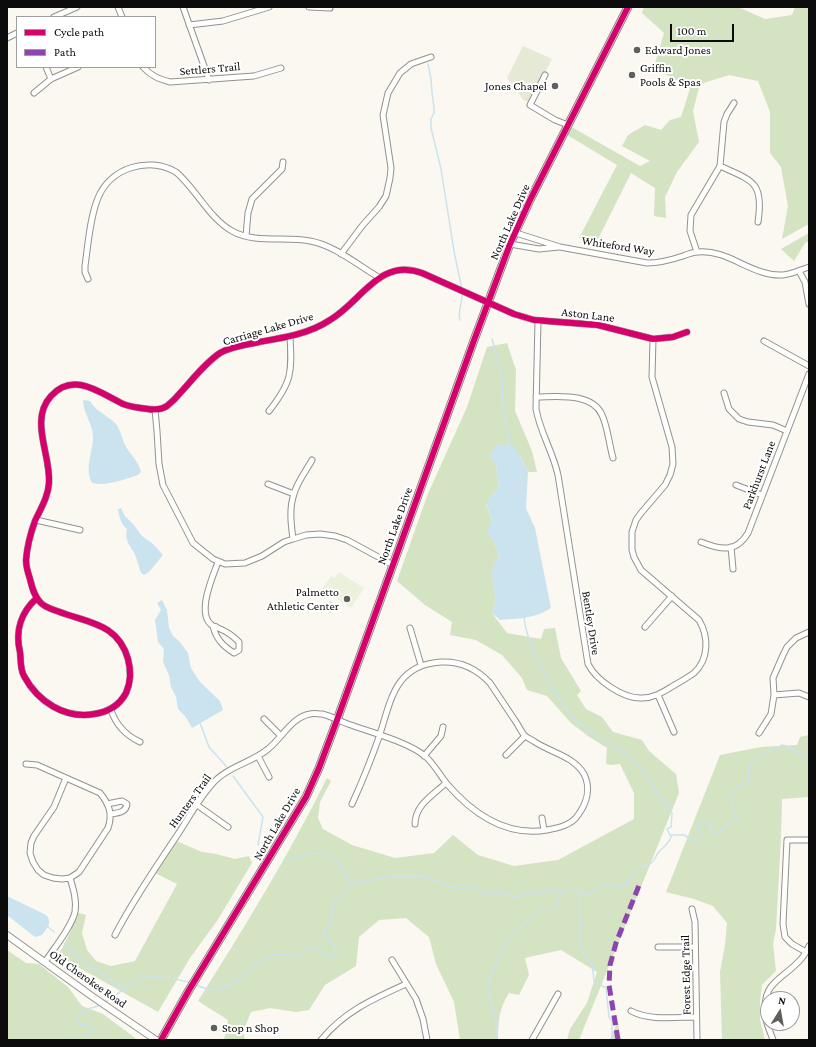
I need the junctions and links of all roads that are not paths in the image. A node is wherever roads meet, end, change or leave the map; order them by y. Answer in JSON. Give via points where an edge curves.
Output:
{"nodes":[{"id":1,"x":77,"y":7,"type":"edge"},
{"id":2,"x":183,"y":7,"type":"edge"},
{"id":3,"x":269,"y":7,"type":"edge"},
{"id":4,"x":309,"y":7,"type":"edge"},
{"id":5,"x":628,"y":7,"type":"edge"},
{"id":6,"x":330,"y":8,"type":"edge"},
{"id":7,"x":56,"y":16,"type":"edge"},
{"id":8,"x":189,"y":25,"type":"junction"},
{"id":9,"x":16,"y":34,"type":"edge"},
{"id":10,"x":7,"y":38,"type":"edge"},
{"id":11,"x":431,"y":57,"type":"dead end"},
{"id":12,"x":46,"y":68,"type":"edge"},
{"id":13,"x":76,"y":68,"type":"edge"},
{"id":14,"x":144,"y":68,"type":"edge"},
{"id":15,"x":281,"y":68,"type":"dead end"},
{"id":16,"x":545,"y":75,"type":"dead end"},
{"id":17,"x":51,"y":79,"type":"junction"},
{"id":18,"x":209,"y":80,"type":"junction"},
{"id":19,"x":34,"y":93,"type":"dead end"},
{"id":20,"x":734,"y":103,"type":"dead end"},
{"id":21,"x":568,"y":125,"type":"junction"},
{"id":22,"x":283,"y":162,"type":"dead end"},
{"id":23,"x":720,"y":166,"type":"junction"},
{"id":24,"x":758,"y":222,"type":"dead end"},
{"id":25,"x":516,"y":233,"type":"junction"},
{"id":26,"x":246,"y":236,"type":"junction"},
{"id":27,"x":510,"y":244,"type":"junction"},
{"id":28,"x":560,"y":247,"type":"junction"},
{"id":29,"x":697,"y":252,"type":"junction"},
{"id":30,"x":341,"y":254,"type":"junction"},
{"id":31,"x":809,"y":267,"type":"edge"},
{"id":32,"x":799,"y":271,"type":"junction"},
{"id":33,"x":380,"y":278,"type":"junction"},
{"id":34,"x":88,"y":279,"type":"dead end"},
{"id":35,"x":488,"y":302,"type":"junction"},
{"id":36,"x":809,"y":304,"type":"edge"},
{"id":37,"x":538,"y":321,"type":"junction"},
{"id":38,"x":687,"y":332,"type":"dead end"},
{"id":39,"x":290,"y":336,"type":"junction"},
{"id":40,"x":653,"y":339,"type":"junction"},
{"id":41,"x":764,"y":341,"type":"dead end"},
{"id":42,"x":809,"y":366,"type":"edge"},
{"id":43,"x":809,"y":374,"type":"edge"},
{"id":44,"x":724,"y":393,"type":"dead end"},
{"id":45,"x":536,"y":397,"type":"junction"},
{"id":46,"x":155,"y":410,"type":"junction"},
{"id":47,"x":268,"y":411,"type":"dead end"},
{"id":48,"x":786,"y":431,"type":"junction"},
{"id":49,"x":613,"y":458,"type":"dead end"},
{"id":50,"x":312,"y":460,"type":"dead end"},
{"id":51,"x":268,"y":484,"type":"dead end"},
{"id":52,"x":736,"y":485,"type":"dead end"},
{"id":53,"x":294,"y":494,"type":"junction"},
{"id":54,"x":762,"y":495,"type":"junction"},
{"id":55,"x":36,"y":520,"type":"junction"},
{"id":56,"x":80,"y":530,"type":"dead end"},
{"id":57,"x":293,"y":539,"type":"junction"},
{"id":58,"x":702,"y":542,"type":"dead end"},
{"id":59,"x":731,"y":547,"type":"junction"},
{"id":60,"x":218,"y":562,"type":"junction"},
{"id":61,"x":393,"y":565,"type":"junction"},
{"id":62,"x":733,"y":569,"type":"dead end"},
{"id":63,"x":672,"y":596,"type":"junction"},
{"id":64,"x":37,"y":598,"type":"junction"},
{"id":65,"x":213,"y":626,"type":"junction"},
{"id":66,"x":645,"y":627,"type":"dead end"},
{"id":67,"x":410,"y":628,"type":"dead end"},
{"id":68,"x":809,"y":632,"type":"edge"},
{"id":69,"x":421,"y":665,"type":"junction"},
{"id":70,"x":658,"y":695,"type":"junction"},
{"id":71,"x":774,"y":695,"type":"junction"},
{"id":72,"x":809,"y":697,"type":"edge"},
{"id":73,"x":111,"y":710,"type":"junction"},
{"id":74,"x":264,"y":719,"type":"dead end"},
{"id":75,"x":337,"y":720,"type":"junction"},
{"id":76,"x":443,"y":726,"type":"dead end"},
{"id":77,"x":674,"y":732,"type":"dead end"},
{"id":78,"x":758,"y":733,"type":"dead end"},
{"id":79,"x":379,"y":735,"type":"junction"},
{"id":80,"x":281,"y":736,"type":"junction"},
{"id":81,"x":525,"y":736,"type":"junction"},
{"id":82,"x":140,"y":742,"type":"dead end"},
{"id":83,"x":506,"y":755,"type":"dead end"},
{"id":84,"x":258,"y":756,"type":"junction"},
{"id":85,"x":424,"y":756,"type":"junction"},
{"id":86,"x":26,"y":764,"type":"dead end"},
{"id":87,"x":270,"y":777,"type":"dead end"},
{"id":88,"x":66,"y":778,"type":"junction"},
{"id":89,"x":446,"y":783,"type":"junction"},
{"id":90,"x":588,"y":787,"type":"junction"},
{"id":91,"x":595,"y":787,"type":"dead end"},
{"id":92,"x":107,"y":804,"type":"junction"},
{"id":93,"x":352,"y":804,"type":"dead end"},
{"id":94,"x":197,"y":805,"type":"junction"},
{"id":95,"x":110,"y":814,"type":"junction"},
{"id":96,"x":542,"y":818,"type":"dead end"},
{"id":97,"x":415,"y":824,"type":"dead end"},
{"id":98,"x":228,"y":827,"type":"dead end"},
{"id":99,"x":544,"y":830,"type":"junction"},
{"id":100,"x":809,"y":840,"type":"edge"},
{"id":101,"x":70,"y":878,"type":"junction"},
{"id":102,"x":692,"y":909,"type":"dead end"},
{"id":103,"x":7,"y":935,"type":"edge"},
{"id":104,"x":115,"y":935,"type":"dead end"},
{"id":105,"x":658,"y":946,"type":"dead end"},
{"id":106,"x":809,"y":946,"type":"edge"},
{"id":107,"x":695,"y":947,"type":"junction"},
{"id":108,"x":806,"y":952,"type":"junction"},
{"id":109,"x":392,"y":960,"type":"dead end"},
{"id":110,"x":45,"y":962,"type":"junction"},
{"id":111,"x":406,"y":984,"type":"junction"},
{"id":112,"x":558,"y":994,"type":"dead end"},
{"id":113,"x":631,"y":1011,"type":"dead end"},
{"id":114,"x":696,"y":1017,"type":"junction"},
{"id":115,"x":156,"y":1040,"type":"edge"},
{"id":116,"x":161,"y":1040,"type":"edge"},
{"id":117,"x":321,"y":1040,"type":"edge"},
{"id":118,"x":427,"y":1040,"type":"edge"},
{"id":119,"x":532,"y":1040,"type":"edge"},
{"id":120,"x":697,"y":1040,"type":"edge"},
{"id":121,"x":773,"y":1040,"type":"edge"}],
"edges":[{"from":1,"to":7,"type":"street"},
{"from":2,"to":8,"type":"street"},
{"from":3,"to":8,"type":"street","via":[[223,21]]},
{"from":4,"to":6,"type":"street"},
{"from":5,"to":21,"type":"main road","name":"North Lake Drive"},
{"from":8,"to":18,"type":"street"},
{"from":9,"to":10,"type":"street"},
{"from":11,"to":30,"type":"street","via":[[411,64],[400,73],[388,93],[384,115],[391,168],[386,196]]},
{"from":12,"to":17,"type":"street"},
{"from":13,"to":17,"type":"street"},
{"from":14,"to":18,"type":"street","name":"Settlers Trail","via":[[159,80]]},
{"from":15,"to":18,"type":"street","name":"Settlers Trail","via":[[254,76]]},
{"from":16,"to":21,"type":"street","via":[[530,105]]},
{"from":17,"to":19,"type":"street"},
{"from":20,"to":23,"type":"street","via":[[724,122]]},
{"from":21,"to":25,"type":"main road","name":"North Lake Drive"},
{"from":22,"to":26,"type":"street","via":[[282,169],[252,199]]},
{"from":23,"to":24,"type":"street","via":[[754,185],[760,202]]},
{"from":23,"to":29,"type":"street","via":[[691,215],[690,231]]},
{"from":25,"to":27,"type":"main road","name":"North Lake Drive"},
{"from":25,"to":28,"type":"street","name":"Whiteford Way"},
{"from":26,"to":30,"type":"street","via":[[311,241]]},
{"from":26,"to":34,"type":"street","via":[[234,232],[223,224],[170,168],[154,164],[137,165],[112,179],[98,198],[85,266]]},
{"from":27,"to":28,"type":"street","name":"Whiteford Way","via":[[539,249]]},
{"from":27,"to":35,"type":"main road","name":"North Lake Drive"},
{"from":28,"to":29,"type":"street","name":"Whiteford Way","via":[[647,264]]},
{"from":29,"to":32,"type":"street","name":"Whiteford Way","via":[[722,255],[767,274],[784,275]]},
{"from":30,"to":33,"type":"street"},
{"from":31,"to":32,"type":"street","name":"Whiteford Way"},
{"from":32,"to":36,"type":"street"},
{"from":33,"to":35,"type":"street","name":"Carriage Lake Drive","via":[[389,272],[413,270]]},
{"from":33,"to":39,"type":"street","name":"Carriage Lake Drive","via":[[333,319]]},
{"from":35,"to":37,"type":"street","name":"Aston Lane"},
{"from":35,"to":61,"type":"main road","name":"North Lake Drive"},
{"from":37,"to":40,"type":"street","name":"Aston Lane","via":[[598,325]]},
{"from":37,"to":45,"type":"street","name":"Bentley Drive"},
{"from":38,"to":40,"type":"street","name":"Aston Lane","via":[[673,337]]},
{"from":39,"to":46,"type":"street","name":"Carriage Lake Drive","via":[[234,347],[222,352],[212,359],[168,406]]},
{"from":39,"to":47,"type":"street","via":[[291,361],[288,381],[281,396]]},
{"from":40,"to":63,"type":"street","name":"Bentley Drive","via":[[652,377],[672,447],[673,464],[665,485],[636,520],[631,545],[641,570]]},
{"from":41,"to":42,"type":"street"},
{"from":43,"to":48,"type":"street","name":"Parkhurst Lane"},
{"from":44,"to":48,"type":"street","via":[[729,409],[739,419]]},
{"from":45,"to":49,"type":"street","via":[[579,398],[594,404],[602,415]]},
{"from":45,"to":70,"type":"street","name":"Bentley Drive","via":[[538,421],[554,457],[558,474],[588,664],[596,677],[628,696],[643,698]]},
{"from":46,"to":55,"type":"street","via":[[127,405],[81,384],[68,385],[55,392],[46,402],[41,414],[49,484]]},
{"from":46,"to":60,"type":"street","via":[[163,485],[193,543]]},
{"from":48,"to":54,"type":"street","name":"Parkhurst Lane"},
{"from":50,"to":53,"type":"street"},
{"from":51,"to":53,"type":"street"},
{"from":52,"to":54,"type":"street"},
{"from":53,"to":57,"type":"street","via":[[291,512]]},
{"from":54,"to":59,"type":"street","name":"Parkhurst Lane","via":[[748,533],[739,545]]},
{"from":55,"to":56,"type":"street"},
{"from":55,"to":64,"type":"street","via":[[26,559],[30,581]]},
{"from":57,"to":60,"type":"street","via":[[245,563]]},
{"from":57,"to":61,"type":"street","via":[[314,534],[335,536],[360,546]]},
{"from":58,"to":59,"type":"street","via":[[718,548]]},
{"from":59,"to":62,"type":"street"},
{"from":60,"to":65,"type":"street","via":[[205,604],[206,616]]},
{"from":61,"to":75,"type":"main road","name":"North Lake Drive"},
{"from":63,"to":66,"type":"street"},
{"from":63,"to":70,"type":"street","name":"Bentley Drive","via":[[701,624],[706,638],[705,653],[701,664],[694,672]]},
{"from":64,"to":73,"type":"street","via":[[46,607],[107,629],[122,644],[129,662],[130,681],[123,698]]},
{"from":64,"to":73,"type":"street","via":[[24,612],[18,638],[22,669],[32,690],[48,704],[64,712],[92,715]]},
{"from":65,"to":65,"type":"street","via":[[230,634],[239,642],[239,650],[234,653],[221,643],[215,636]]},
{"from":67,"to":69,"type":"street"},
{"from":68,"to":71,"type":"street","via":[[796,638],[787,647],[773,678]]},
{"from":69,"to":79,"type":"street","via":[[403,679],[393,692]]},
{"from":69,"to":81,"type":"street","via":[[451,662],[478,672],[490,683]]},
{"from":70,"to":77,"type":"street"},
{"from":71,"to":72,"type":"street","via":[[799,693]]},
{"from":71,"to":78,"type":"street","via":[[771,714]]},
{"from":73,"to":82,"type":"street","via":[[121,729]]},
{"from":74,"to":80,"type":"street"},
{"from":75,"to":79,"type":"street","name":"Hunters Trail"},
{"from":75,"to":80,"type":"street","name":"Hunters Trail","via":[[322,714],[305,716]]},
{"from":75,"to":116,"type":"main road","name":"North Lake Drive","via":[[306,797]]},
{"from":76,"to":85,"type":"street","via":[[441,736]]},
{"from":79,"to":85,"type":"street","name":"Hunters Trail","via":[[404,744]]},
{"from":79,"to":93,"type":"street","via":[[366,774]]},
{"from":80,"to":84,"type":"street","name":"Hunters Trail"},
{"from":81,"to":83,"type":"street"},
{"from":81,"to":90,"type":"street","via":[[571,760],[580,768]]},
{"from":84,"to":87,"type":"street"},
{"from":84,"to":94,"type":"street","name":"Hunters Trail","via":[[224,773]]},
{"from":85,"to":89,"type":"street","name":"Hunters Trail"},
{"from":86,"to":88,"type":"street","via":[[37,765]]},
{"from":88,"to":92,"type":"street","via":[[100,793]]},
{"from":88,"to":101,"type":"street","via":[[54,806],[34,836],[30,853],[35,866],[44,875]]},
{"from":89,"to":97,"type":"street","via":[[419,807]]},
{"from":89,"to":99,"type":"street","name":"Hunters Trail","via":[[473,810],[492,822],[517,830]]},
{"from":90,"to":91,"type":"street"},
{"from":90,"to":99,"type":"street","name":"Hunters Trail","via":[[578,817],[565,825]]},
{"from":92,"to":95,"type":"street"},
{"from":92,"to":95,"type":"street","via":[[122,801],[127,804],[124,811]]},
{"from":94,"to":98,"type":"street"},
{"from":94,"to":104,"type":"street","name":"Hunters Trail"},
{"from":95,"to":101,"type":"street","via":[[108,828],[79,872]]},
{"from":96,"to":99,"type":"street"},
{"from":100,"to":108,"type":"street","via":[[787,840],[783,924],[785,938]]},
{"from":101,"to":110,"type":"street","via":[[76,903],[74,912],[68,927]]},
{"from":102,"to":107,"type":"street","name":"Forest Edge Trail"},
{"from":103,"to":110,"type":"street","name":"Old Cherokee Road"},
{"from":105,"to":107,"type":"street"},
{"from":106,"to":108,"type":"street"},
{"from":107,"to":114,"type":"street","name":"Forest Edge Trail"},
{"from":108,"to":121,"type":"street","via":[[802,959],[771,987],[768,994],[766,1020]]},
{"from":109,"to":111,"type":"street"},
{"from":110,"to":115,"type":"street","name":"Old Cherokee Road"},
{"from":111,"to":117,"type":"street","via":[[353,1011]]},
{"from":111,"to":118,"type":"street","via":[[421,1010]]},
{"from":112,"to":119,"type":"street"},
{"from":113,"to":114,"type":"street","via":[[638,1015]]},
{"from":114,"to":120,"type":"street","name":"Forest Edge Trail"}]}
